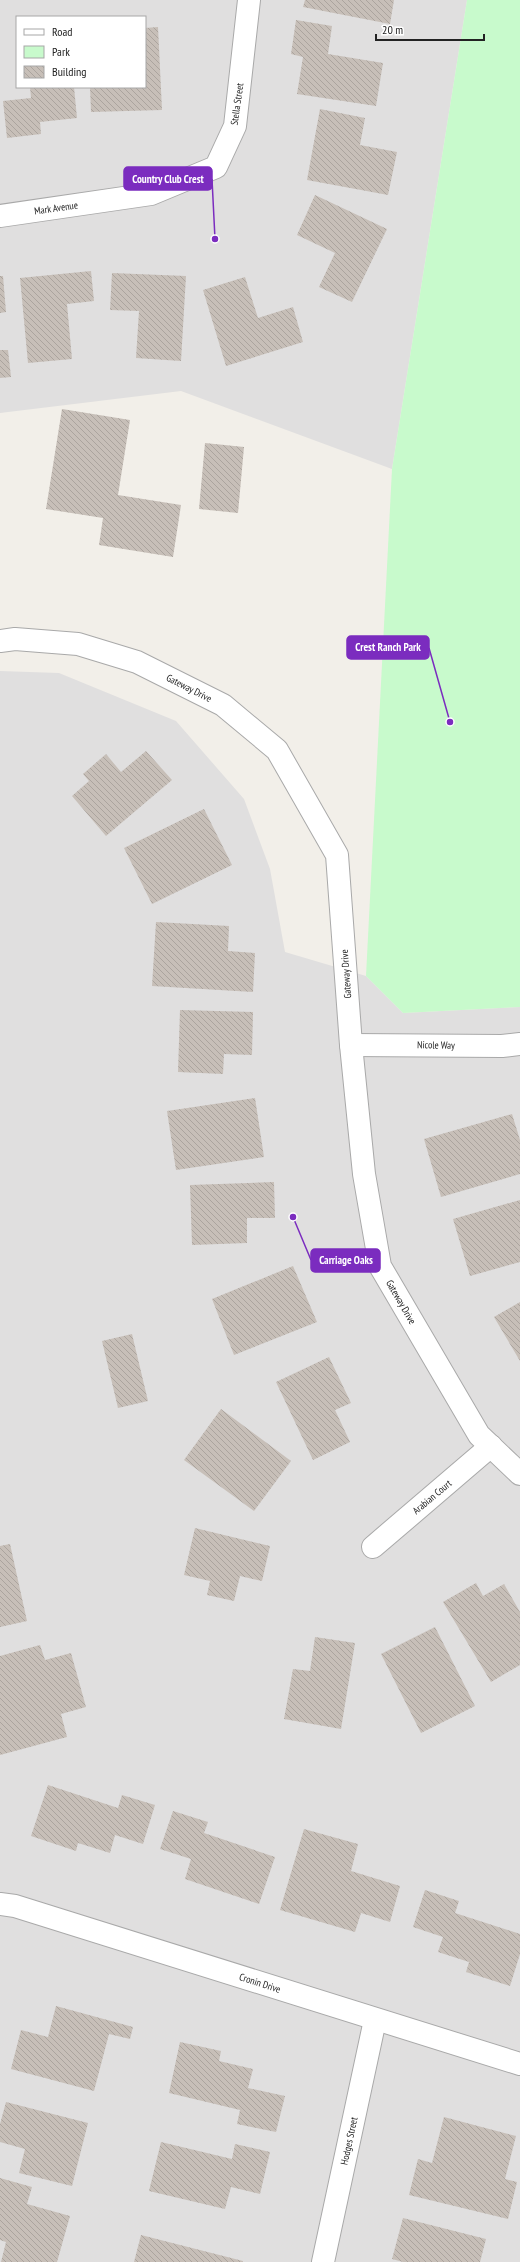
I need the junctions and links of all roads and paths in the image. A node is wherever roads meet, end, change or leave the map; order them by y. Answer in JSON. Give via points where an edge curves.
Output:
{"nodes":[{"id":1,"x":248,"y":0,"type":"edge"},
{"id":2,"x":111,"y":200,"type":"joint"},
{"id":3,"x":0,"y":216,"type":"edge"},
{"id":4,"x":0,"y":641,"type":"edge"},
{"id":5,"x":351,"y":1044,"type":"junction"},
{"id":6,"x":520,"y":1044,"type":"edge"},
{"id":7,"x":491,"y":1446,"type":"junction"},
{"id":8,"x":520,"y":1474,"type":"edge"},
{"id":9,"x":373,"y":1547,"type":"dead end"},
{"id":10,"x":0,"y":1904,"type":"edge"},
{"id":11,"x":375,"y":2020,"type":"junction"},
{"id":12,"x":520,"y":2064,"type":"edge"},
{"id":13,"x":323,"y":2262,"type":"edge"}],
"edges":[{"from":1,"to":2,"type":"street","name":"Stella Street","via":[[235,126],[216,167],[151,194]]},
{"from":2,"to":3,"type":"street","name":"Mark Avenue"},
{"from":4,"to":5,"type":"street","name":"Gateway Drive","via":[[15,639],[78,644],[137,662],[223,705],[277,750],[337,855]]},
{"from":5,"to":6,"type":"street","name":"Nicole Way"},
{"from":5,"to":7,"type":"street","name":"Gateway Drive","via":[[364,1174],[380,1266],[480,1435]]},
{"from":7,"to":8,"type":"street","name":"Gateway Drive"},
{"from":7,"to":9,"type":"street","name":"Arabian Court"},
{"from":10,"to":11,"type":"street","name":"Cronin Drive","via":[[15,1906]]},
{"from":11,"to":12,"type":"street","name":"Cronin Drive"},
{"from":11,"to":13,"type":"street","name":"Hodges Street"}]}
